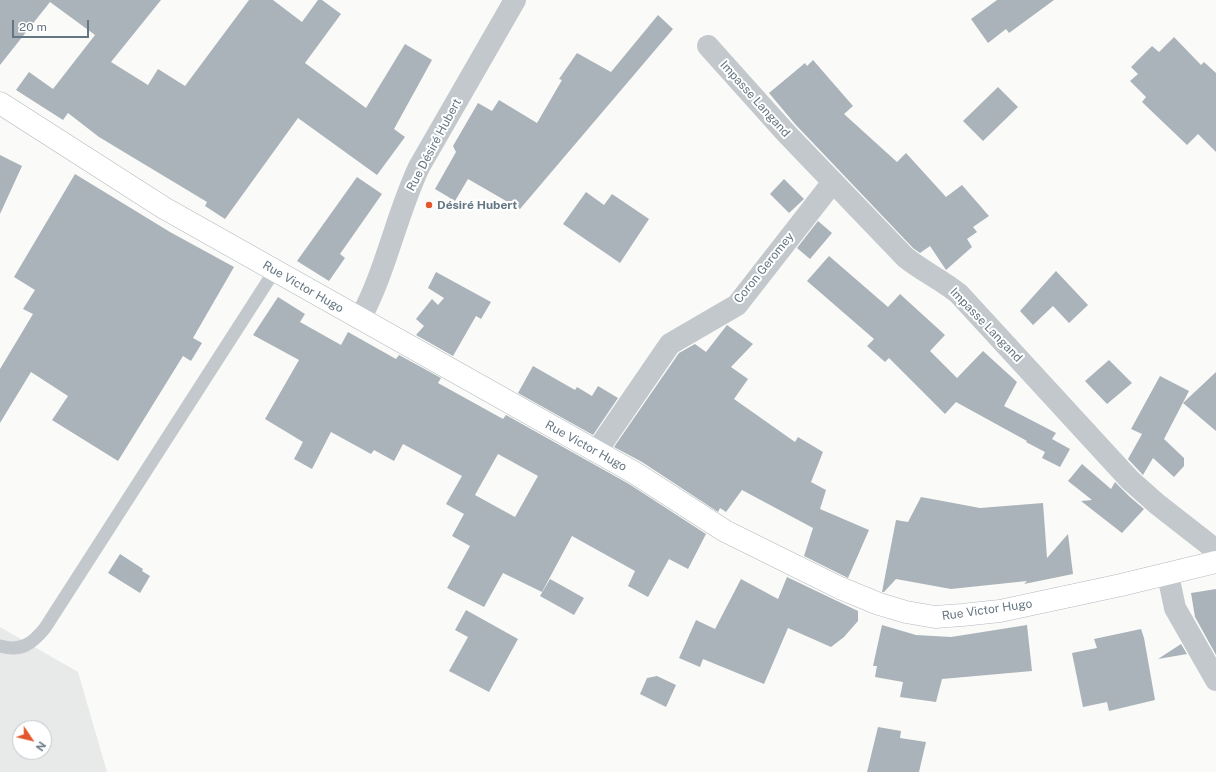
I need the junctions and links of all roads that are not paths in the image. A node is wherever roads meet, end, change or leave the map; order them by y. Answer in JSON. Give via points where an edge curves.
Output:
{"nodes":[{"id":1,"x":515,"y":0,"type":"edge"},
{"id":2,"x":708,"y":46,"type":"dead end"},
{"id":3,"x":0,"y":104,"type":"edge"},
{"id":4,"x":833,"y":182,"type":"junction"},
{"id":5,"x":275,"y":270,"type":"junction"},
{"id":6,"x":360,"y":319,"type":"junction"},
{"id":7,"x":596,"y":452,"type":"junction"},
{"id":8,"x":1216,"y":550,"type":"edge"},
{"id":9,"x":1216,"y":562,"type":"edge"},
{"id":10,"x":1168,"y":575,"type":"junction"},
{"id":11,"x":0,"y":646,"type":"edge"},
{"id":12,"x":1216,"y":680,"type":"edge"}],
"edges":[{"from":1,"to":6,"type":"street","name":"Rue Désiré Hubert","via":[[419,166],[376,286]]},
{"from":2,"to":4,"type":"street","name":"Impasse Langand","via":[[786,134]]},
{"from":3,"to":5,"type":"street","name":"Rue Victor Hugo","via":[[164,208]]},
{"from":4,"to":7,"type":"street","name":"Coron Geromey","via":[[736,304],[670,344]]},
{"from":4,"to":8,"type":"street","name":"Impasse Langand","via":[[905,257],[949,286],[966,302],[1130,480]]},
{"from":5,"to":6,"type":"street","name":"Rue Victor Hugo"},
{"from":5,"to":11,"type":"lane","via":[[45,628],[37,638],[17,649]]},
{"from":6,"to":7,"type":"street","name":"Rue Victor Hugo"},
{"from":7,"to":10,"type":"street","name":"Rue Victor Hugo","via":[[737,538],[851,593],[906,612],[946,617],[1000,611]]},
{"from":9,"to":10,"type":"street","name":"Rue Victor Hugo"},
{"from":10,"to":12,"type":"street","via":[[1175,608]]}]}
